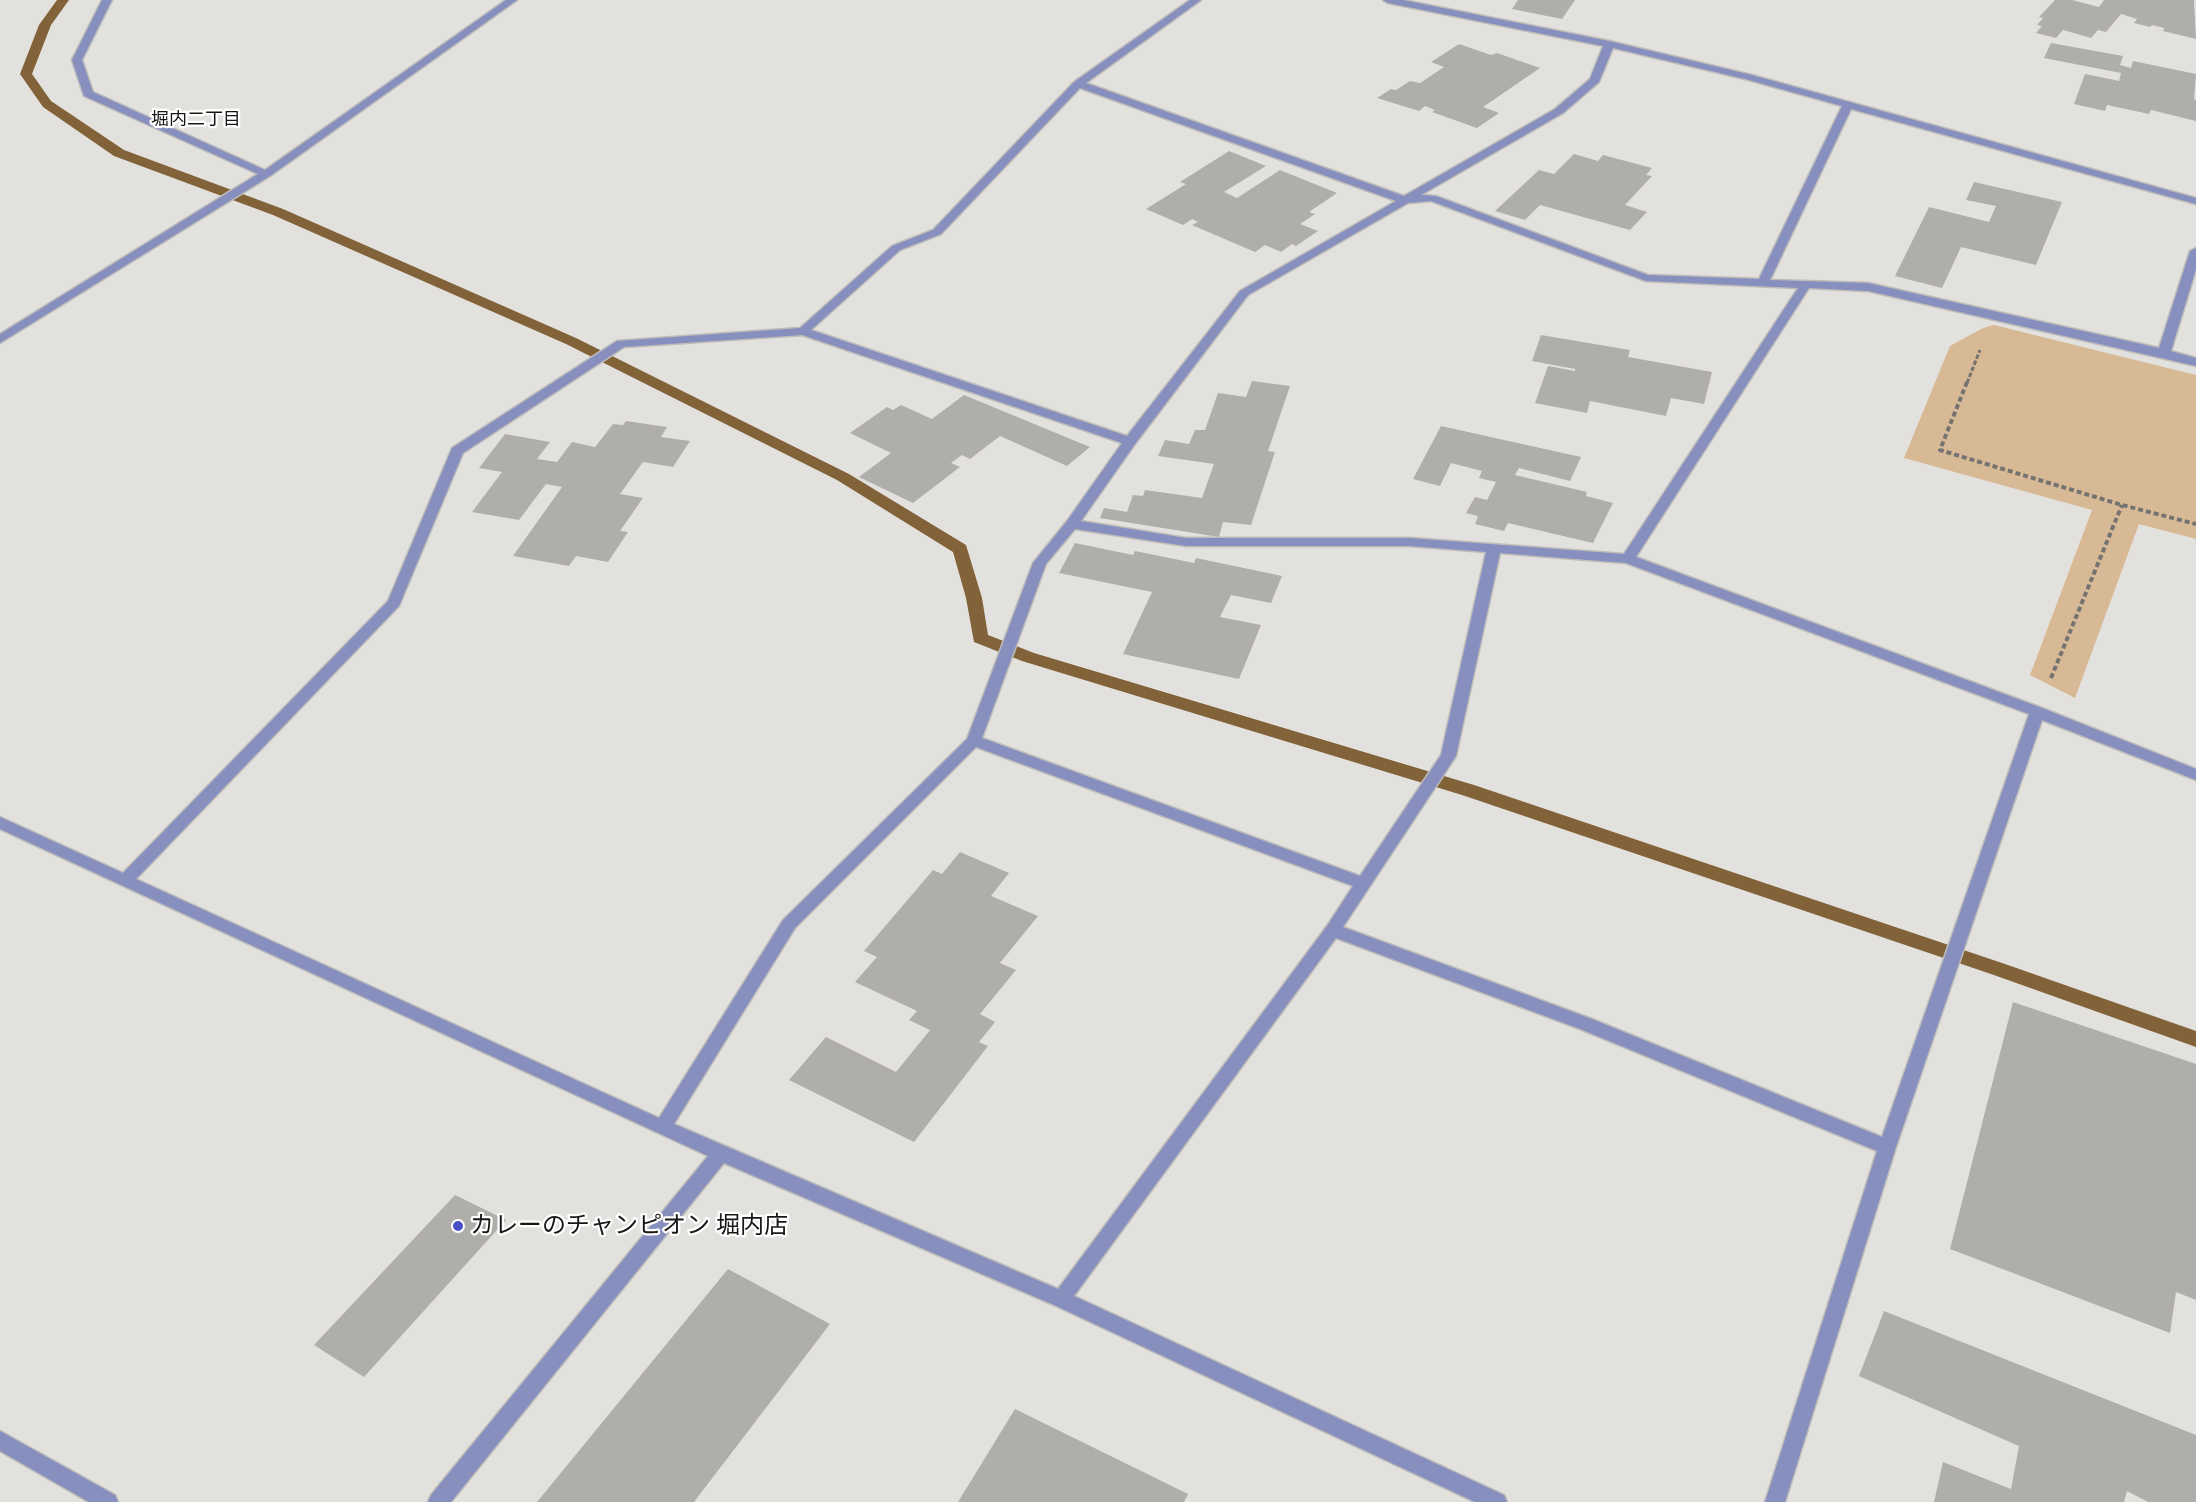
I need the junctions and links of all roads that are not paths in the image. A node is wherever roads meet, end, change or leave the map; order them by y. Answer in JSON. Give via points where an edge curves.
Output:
{"nodes":[{"id":1,"x":106,"y":0,"type":"edge"},
{"id":2,"x":512,"y":0,"type":"edge"},
{"id":3,"x":1196,"y":0,"type":"edge"},
{"id":4,"x":1388,"y":0,"type":"edge"},
{"id":5,"x":1609,"y":44,"type":"junction"},
{"id":6,"x":1078,"y":84,"type":"junction"},
{"id":7,"x":1848,"y":104,"type":"junction"},
{"id":8,"x":266,"y":174,"type":"junction"},
{"id":9,"x":1404,"y":200,"type":"junction"},
{"id":10,"x":2196,"y":201,"type":"edge"},
{"id":11,"x":2196,"y":251,"type":"edge"},
{"id":12,"x":1763,"y":282,"type":"junction"},
{"id":13,"x":1806,"y":284,"type":"junction"},
{"id":14,"x":803,"y":331,"type":"junction"},
{"id":15,"x":0,"y":339,"type":"edge"},
{"id":16,"x":2164,"y":353,"type":"junction"},
{"id":17,"x":2196,"y":362,"type":"edge"},
{"id":18,"x":1130,"y":441,"type":"junction"},
{"id":19,"x":1072,"y":524,"type":"junction"},
{"id":20,"x":1494,"y":549,"type":"junction"},
{"id":21,"x":1628,"y":559,"type":"junction"},
{"id":22,"x":2037,"y":712,"type":"junction"},
{"id":23,"x":974,"y":741,"type":"junction"},
{"id":24,"x":2196,"y":775,"type":"edge"},
{"id":25,"x":0,"y":822,"type":"edge"},
{"id":26,"x":125,"y":880,"type":"junction"},
{"id":27,"x":1364,"y":884,"type":"junction"},
{"id":28,"x":1333,"y":930,"type":"junction"},
{"id":29,"x":663,"y":1127,"type":"junction"},
{"id":30,"x":1887,"y":1147,"type":"junction"},
{"id":31,"x":721,"y":1154,"type":"junction"},
{"id":32,"x":1061,"y":1299,"type":"junction"},
{"id":33,"x":0,"y":1440,"type":"edge"},
{"id":34,"x":108,"y":1502,"type":"edge"},
{"id":35,"x":438,"y":1502,"type":"edge"},
{"id":36,"x":1497,"y":1502,"type":"edge"},
{"id":37,"x":1775,"y":1502,"type":"edge"}],
"edges":[{"from":1,"to":8,"type":"street","via":[[77,60],[88,94]]},
{"from":2,"to":8,"type":"street"},
{"from":3,"to":6,"type":"street"},
{"from":4,"to":5,"type":"street"},
{"from":5,"to":7,"type":"street"},
{"from":5,"to":9,"type":"street","via":[[1594,80],[1559,111]]},
{"from":6,"to":9,"type":"street"},
{"from":6,"to":14,"type":"street","via":[[937,232],[896,248]]},
{"from":7,"to":10,"type":"street"},
{"from":7,"to":12,"type":"street"},
{"from":8,"to":15,"type":"street"},
{"from":9,"to":12,"type":"street","via":[[1432,198],[1646,278]]},
{"from":9,"to":18,"type":"street","via":[[1244,293]]},
{"from":11,"to":16,"type":"street"},
{"from":12,"to":13,"type":"street"},
{"from":13,"to":16,"type":"street","via":[[1868,287]]},
{"from":13,"to":21,"type":"street"},
{"from":14,"to":18,"type":"street"},
{"from":14,"to":26,"type":"street","via":[[621,344],[457,451],[394,603]]},
{"from":16,"to":17,"type":"street"},
{"from":18,"to":19,"type":"street"},
{"from":19,"to":20,"type":"street","via":[[1186,542],[1410,542]]},
{"from":19,"to":23,"type":"street","via":[[1040,563]]},
{"from":20,"to":21,"type":"street"},
{"from":20,"to":27,"type":"street","via":[[1448,756]]},
{"from":21,"to":22,"type":"street"},
{"from":22,"to":24,"type":"street"},
{"from":22,"to":30,"type":"street"},
{"from":23,"to":27,"type":"street"},
{"from":23,"to":29,"type":"street","via":[[789,924]]},
{"from":25,"to":26,"type":"street"},
{"from":26,"to":29,"type":"street"},
{"from":27,"to":28,"type":"street"},
{"from":28,"to":30,"type":"street","via":[[1586,1024]]},
{"from":28,"to":32,"type":"street"},
{"from":29,"to":31,"type":"street"},
{"from":30,"to":37,"type":"street"},
{"from":31,"to":32,"type":"street"},
{"from":31,"to":35,"type":"street"},
{"from":32,"to":36,"type":"street"},
{"from":33,"to":34,"type":"street"}]}
